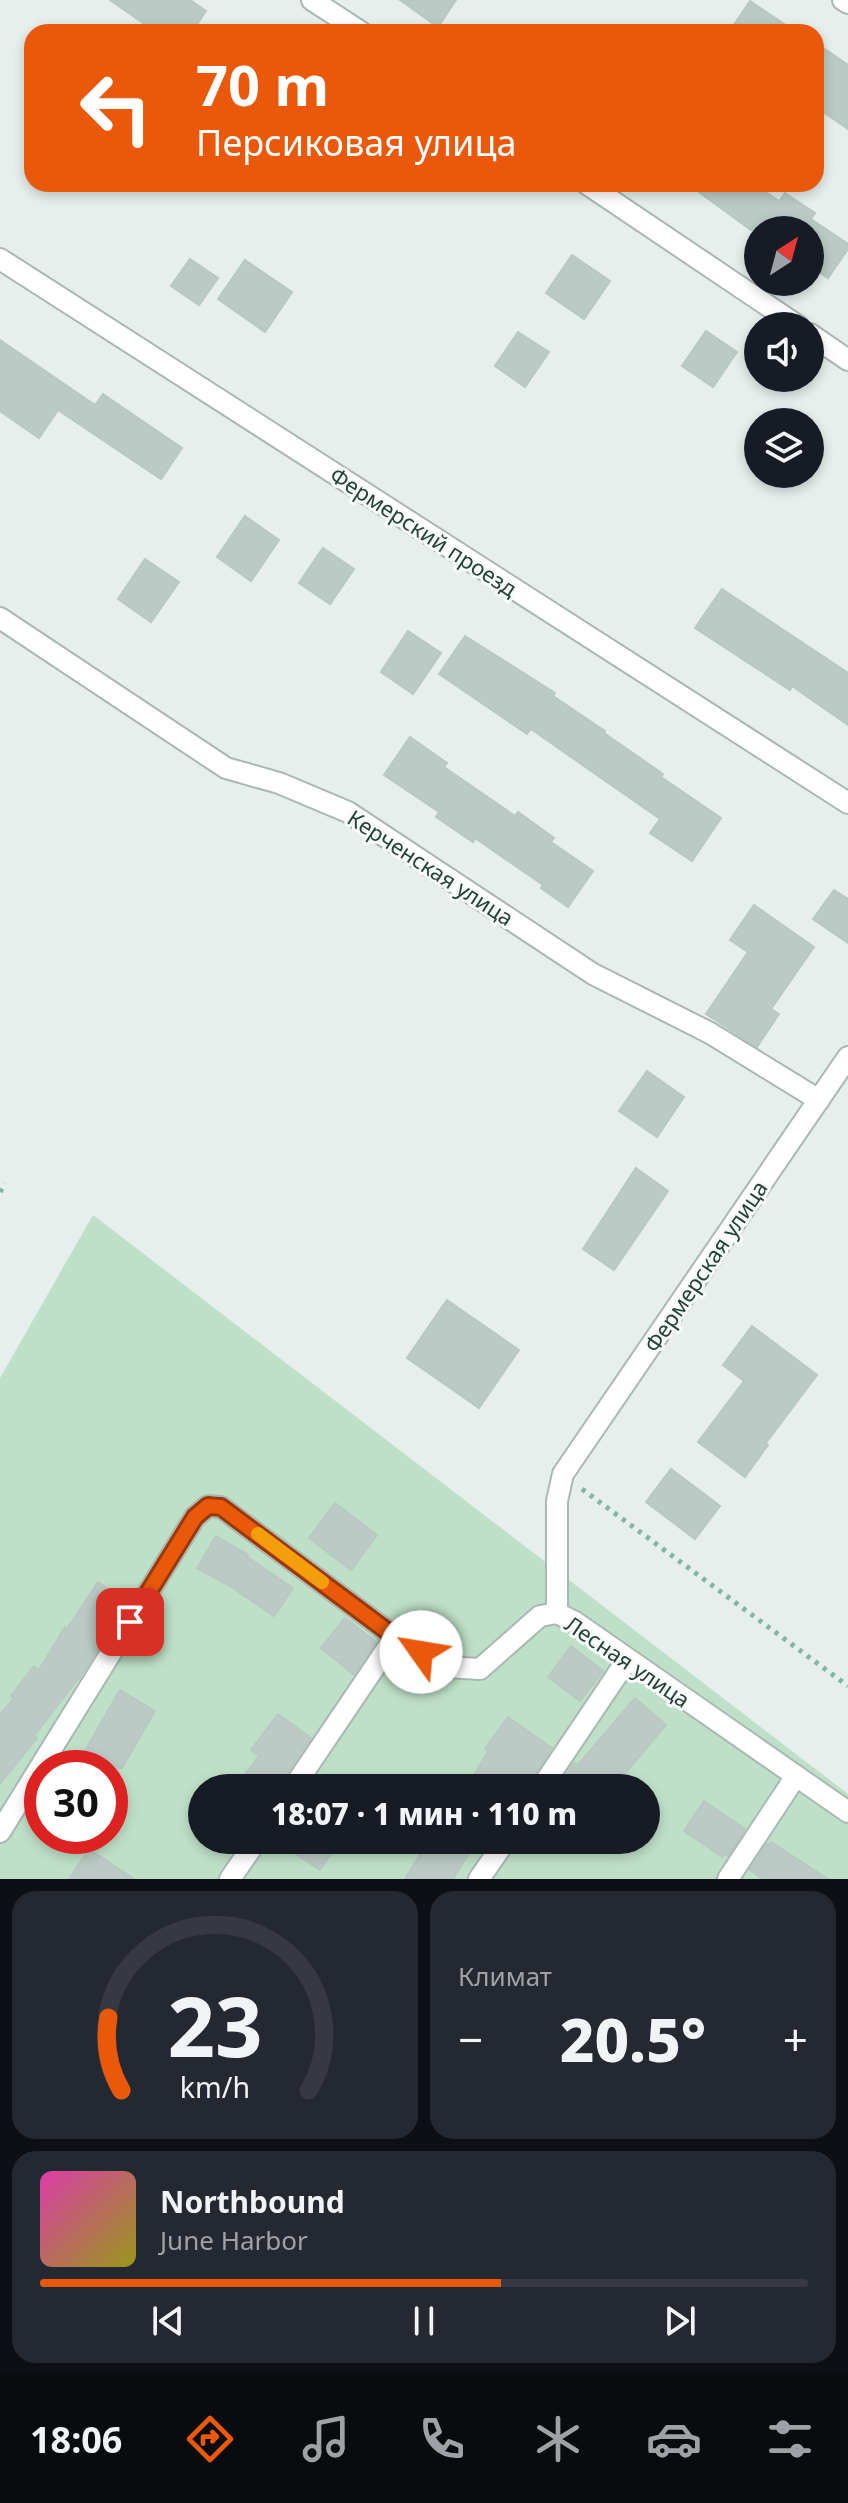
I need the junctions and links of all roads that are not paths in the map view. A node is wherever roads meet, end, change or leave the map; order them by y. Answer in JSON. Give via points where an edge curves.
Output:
{"nodes":[{"id":1,"x":312,"y":0,"type":"edge"},
{"id":2,"x":349,"y":24,"type":"edge"},
{"id":3,"x":599,"y":192,"type":"edge"},
{"id":4,"x":0,"y":259,"type":"edge"},
{"id":5,"x":777,"y":312,"type":"edge"},
{"id":6,"x":824,"y":344,"type":"edge"},
{"id":7,"x":848,"y":360,"type":"edge"},
{"id":8,"x":0,"y":618,"type":"edge"},
{"id":9,"x":848,"y":803,"type":"edge"},
{"id":10,"x":848,"y":1057,"type":"edge"},
{"id":11,"x":819,"y":1100,"type":"junction"},
{"id":12,"x":557,"y":1613,"type":"junction"},
{"id":13,"x":395,"y":1637,"type":"junction"},
{"id":14,"x":627,"y":1660,"type":"junction"},
{"id":15,"x":302,"y":1774,"type":"edge"},
{"id":16,"x":550,"y":1774,"type":"edge"},
{"id":17,"x":796,"y":1776,"type":"junction"},
{"id":18,"x":848,"y":1812,"type":"edge"},
{"id":19,"x":0,"y":1832,"type":"edge"},
{"id":20,"x":247,"y":1854,"type":"edge"},
{"id":21,"x":496,"y":1854,"type":"edge"},
{"id":22,"x":230,"y":1879,"type":"edge"},
{"id":23,"x":479,"y":1879,"type":"edge"},
{"id":24,"x":728,"y":1879,"type":"edge"}],
"edges":[{"from":1,"to":2,"type":"street"},
{"from":3,"to":5,"type":"street"},
{"from":4,"to":9,"type":"street","name":"Фермерский проезд"},
{"from":6,"to":7,"type":"street"},
{"from":8,"to":11,"type":"street","name":"Керченская улица","via":[[226,768],[348,812],[593,974],[710,1033]]},
{"from":10,"to":11,"type":"street","name":"Фермерская улица"},
{"from":11,"to":12,"type":"street","name":"Фермерская улица","via":[[563,1474],[557,1501]]},
{"from":12,"to":13,"type":"street","name":"Лесная улица","via":[[540,1616],[480,1669],[446,1667]]},
{"from":12,"to":14,"type":"street","name":"Лесная улица"},
{"from":13,"to":15,"type":"street"},
{"from":13,"to":19,"type":"street","name":"Лесная улица","via":[[221,1507],[208,1506],[195,1517]]},
{"from":14,"to":16,"type":"street"},
{"from":14,"to":17,"type":"street","name":"Лесная улица"},
{"from":17,"to":18,"type":"street","name":"Лесная улица"},
{"from":17,"to":24,"type":"street"},
{"from":20,"to":22,"type":"street"},
{"from":21,"to":23,"type":"street"}]}
